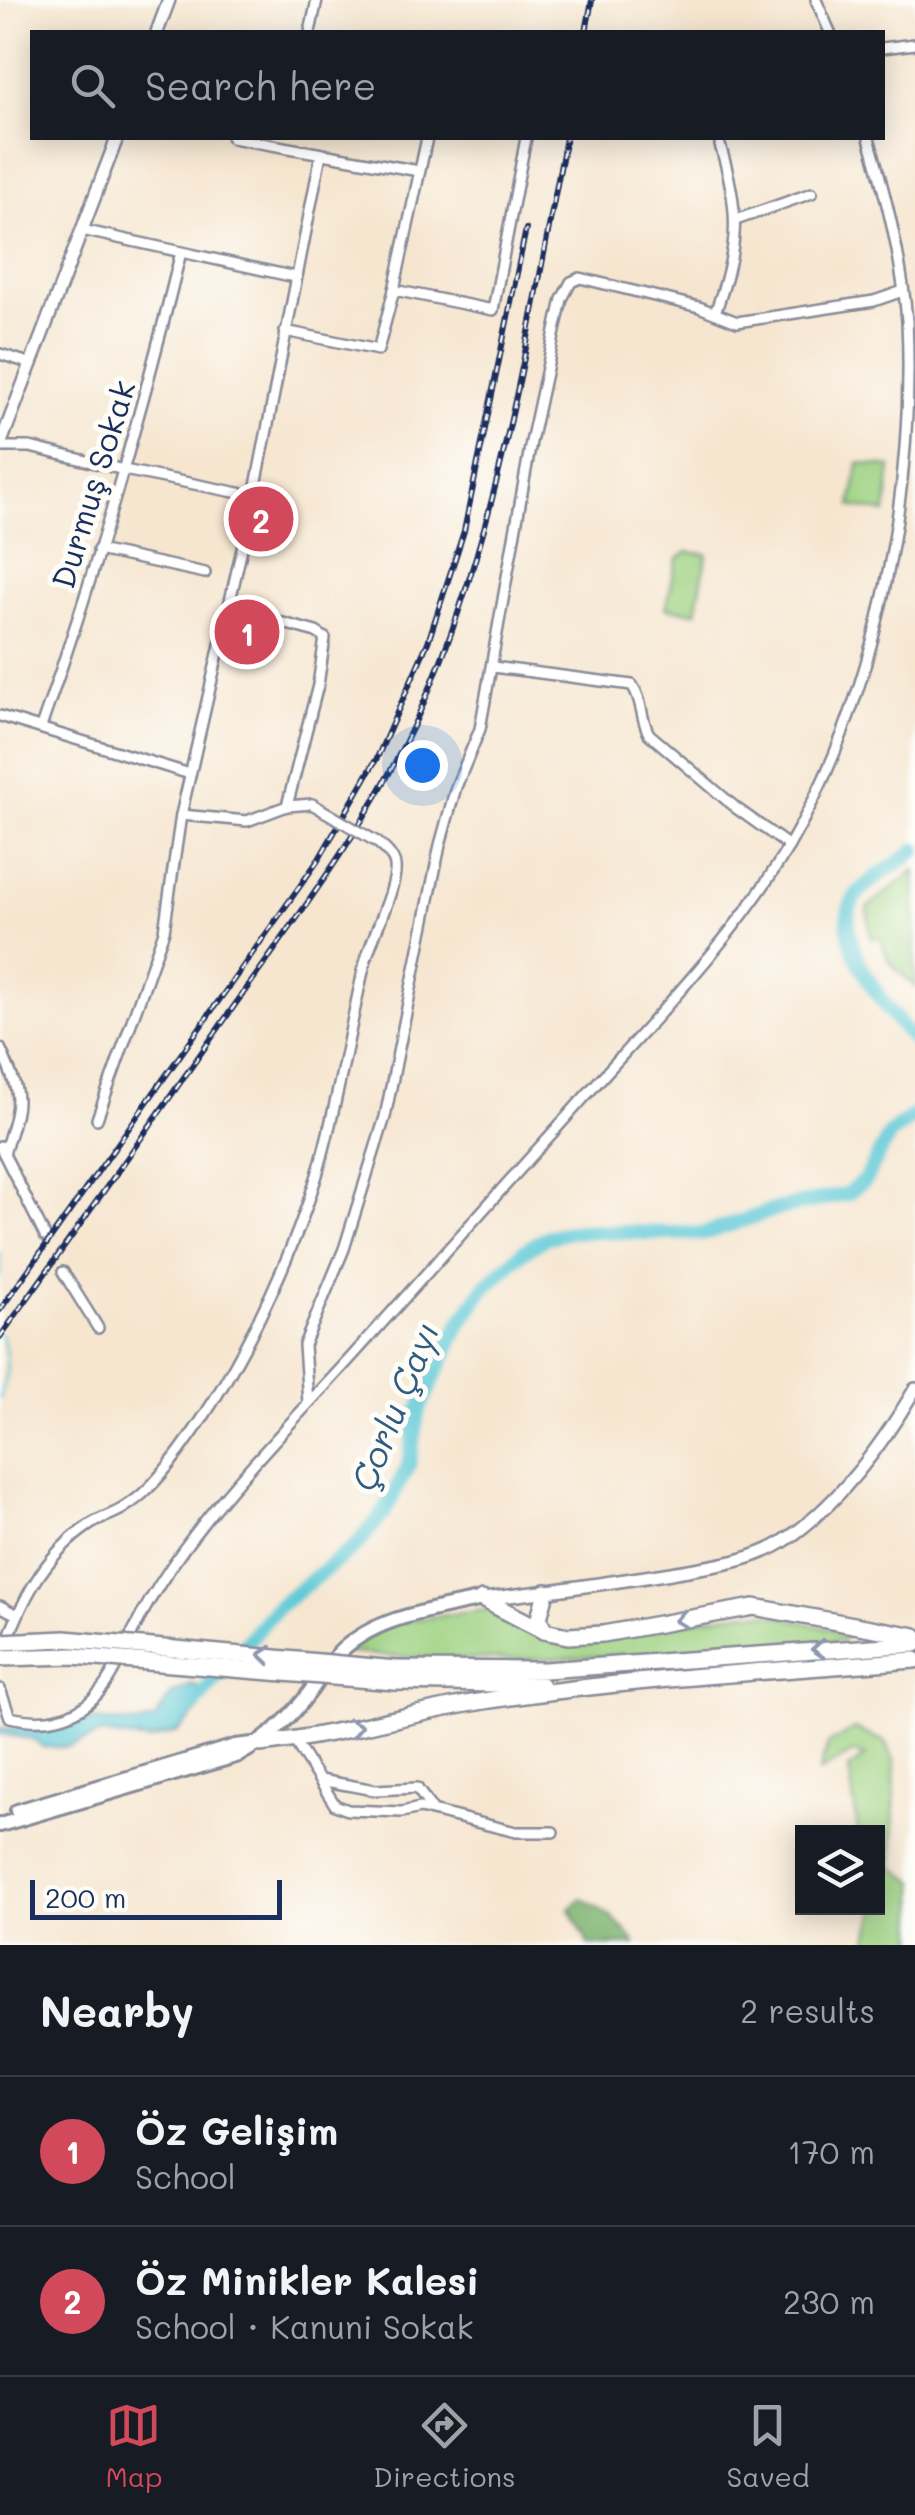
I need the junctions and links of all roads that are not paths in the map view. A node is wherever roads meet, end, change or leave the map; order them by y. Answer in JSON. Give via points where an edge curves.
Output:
{"nodes":[{"id":1,"x":170,"y":0,"type":"edge"},
{"id":2,"x":317,"y":0,"type":"edge"},
{"id":3,"x":816,"y":0,"type":"edge"},
{"id":4,"x":158,"y":30,"type":"edge"},
{"id":5,"x":310,"y":30,"type":"edge"},
{"id":6,"x":829,"y":30,"type":"edge"},
{"id":7,"x":915,"y":44,"type":"edge"},
{"id":8,"x":885,"y":48,"type":"edge"},
{"id":9,"x":117,"y":140,"type":"edge"},
{"id":10,"x":259,"y":140,"type":"edge"},
{"id":11,"x":426,"y":140,"type":"edge"},
{"id":12,"x":526,"y":140,"type":"edge"},
{"id":13,"x":869,"y":140,"type":"edge"},
{"id":14,"x":286,"y":142,"type":"edge"},
{"id":15,"x":720,"y":144,"type":"dead end"},
{"id":16,"x":321,"y":154,"type":"junction"},
{"id":17,"x":419,"y":172,"type":"junction"},
{"id":18,"x":812,"y":193,"type":"dead end"},
{"id":19,"x":736,"y":220,"type":"junction"},
{"id":20,"x":82,"y":230,"type":"junction"},
{"id":21,"x":181,"y":252,"type":"junction"},
{"id":22,"x":295,"y":277,"type":"junction"},
{"id":23,"x":394,"y":290,"type":"junction"},
{"id":24,"x":903,"y":291,"type":"junction"},
{"id":25,"x":715,"y":312,"type":"junction"},
{"id":26,"x":285,"y":331,"type":"junction"},
{"id":27,"x":0,"y":354,"type":"edge"},
{"id":28,"x":32,"y":364,"type":"junction"},
{"id":29,"x":0,"y":446,"type":"edge"},
{"id":30,"x":124,"y":470,"type":"junction"},
{"id":31,"x":254,"y":496,"type":"junction"},
{"id":32,"x":98,"y":550,"type":"junction"},
{"id":33,"x":205,"y":574,"type":"dead end"},
{"id":34,"x":228,"y":608,"type":"junction"},
{"id":35,"x":493,"y":666,"type":"junction"},
{"id":36,"x":0,"y":716,"type":"edge"},
{"id":37,"x":40,"y":728,"type":"junction"},
{"id":38,"x":190,"y":774,"type":"junction"},
{"id":39,"x":287,"y":806,"type":"junction"},
{"id":40,"x":181,"y":814,"type":"junction"},
{"id":41,"x":789,"y":846,"type":"junction"},
{"id":42,"x":0,"y":1048,"type":"edge"},
{"id":43,"x":97,"y":1119,"type":"dead end"},
{"id":44,"x":2,"y":1150,"type":"edge"},
{"id":45,"x":45,"y":1236,"type":"dead end"},
{"id":46,"x":63,"y":1272,"type":"dead end"},
{"id":47,"x":98,"y":1328,"type":"dead end"},
{"id":48,"x":915,"y":1389,"type":"edge"},
{"id":49,"x":308,"y":1404,"type":"junction"},
{"id":50,"x":546,"y":1592,"type":"junction"},
{"id":51,"x":482,"y":1599,"type":"junction"},
{"id":52,"x":0,"y":1606,"type":"edge"},
{"id":53,"x":16,"y":1615,"type":"junction"},
{"id":54,"x":544,"y":1631,"type":"junction"},
{"id":55,"x":915,"y":1636,"type":"edge"},
{"id":56,"x":0,"y":1642,"type":"edge"},
{"id":57,"x":915,"y":1644,"type":"edge"},
{"id":58,"x":0,"y":1659,"type":"edge"},
{"id":59,"x":915,"y":1660,"type":"edge"},
{"id":60,"x":396,"y":1675,"type":"junction"},
{"id":61,"x":610,"y":1685,"type":"junction"},
{"id":62,"x":0,"y":1689,"type":"edge"},
{"id":63,"x":294,"y":1740,"type":"junction"},
{"id":64,"x":260,"y":1744,"type":"junction"},
{"id":65,"x":320,"y":1780,"type":"junction"},
{"id":66,"x":433,"y":1811,"type":"junction"},
{"id":67,"x":0,"y":1816,"type":"edge"},
{"id":68,"x":0,"y":1825,"type":"edge"},
{"id":69,"x":553,"y":1832,"type":"dead end"}],
"edges":[{"from":1,"to":4,"type":"street"},
{"from":2,"to":5,"type":"street"},
{"from":3,"to":6,"type":"street"},
{"from":7,"to":8,"type":"street"},
{"from":9,"to":20,"type":"street"},
{"from":10,"to":14,"type":"street"},
{"from":11,"to":17,"type":"street"},
{"from":12,"to":23,"type":"street","via":[[493,310]]},
{"from":13,"to":24,"type":"street"},
{"from":14,"to":16,"type":"street"},
{"from":15,"to":19,"type":"street"},
{"from":16,"to":17,"type":"street"},
{"from":16,"to":22,"type":"street"},
{"from":17,"to":23,"type":"street"},
{"from":18,"to":19,"type":"street"},
{"from":19,"to":25,"type":"street","via":[[728,278]]},
{"from":20,"to":21,"type":"street"},
{"from":20,"to":28,"type":"street"},
{"from":21,"to":22,"type":"street"},
{"from":21,"to":30,"type":"street","name":"Durmuş Sokak"},
{"from":22,"to":26,"type":"street"},
{"from":23,"to":26,"type":"street","via":[[378,350]]},
{"from":24,"to":25,"type":"street","via":[[737,322]]},
{"from":24,"to":41,"type":"street","via":[[908,413],[898,528],[855,704]]},
{"from":25,"to":35,"type":"street","via":[[580,278],[571,282],[531,442]]},
{"from":26,"to":31,"type":"street"},
{"from":27,"to":28,"type":"street"},
{"from":28,"to":29,"type":"street"},
{"from":29,"to":30,"type":"street"},
{"from":30,"to":31,"type":"street"},
{"from":30,"to":32,"type":"street","name":"Durmuş Sokak"},
{"from":31,"to":34,"type":"street"},
{"from":32,"to":33,"type":"street"},
{"from":32,"to":37,"type":"street","name":"Durmuş Sokak"},
{"from":34,"to":38,"type":"street"},
{"from":34,"to":39,"type":"street","via":[[324,638]]},
{"from":35,"to":41,"type":"street","via":[[632,686],[649,734]]},
{"from":35,"to":49,"type":"street","via":[[480,729],[440,845],[386,1117],[344,1249],[304,1345]]},
{"from":36,"to":37,"type":"street"},
{"from":37,"to":38,"type":"street"},
{"from":38,"to":40,"type":"street"},
{"from":39,"to":40,"type":"street","via":[[247,821]]},
{"from":39,"to":53,"type":"street","bridge":true,"via":[[312,804],[377,842],[395,866],[368,950],[316,1176],[282,1272],[224,1383],[170,1464],[146,1492],[71,1539],[38,1574]]},
{"from":40,"to":43,"type":"street","via":[[164,931]]},
{"from":41,"to":49,"type":"street","via":[[681,990]]},
{"from":42,"to":44,"type":"street","via":[[19,1103]]},
{"from":44,"to":45,"type":"street"},
{"from":46,"to":47,"type":"street"},
{"from":48,"to":50,"type":"street","via":[[865,1462],[780,1543],[737,1562]]},
{"from":49,"to":62,"type":"street","via":[[178,1559],[94,1698],[65,1718],[35,1723],[10,1717]]},
{"from":50,"to":51,"type":"street"},
{"from":50,"to":54,"type":"highway","via":[[539,1618]]},
{"from":51,"to":54,"type":"highway"},
{"from":51,"to":64,"type":"main road","via":[[371,1629],[337,1654],[290,1718]]},
{"from":52,"to":53,"type":"street"},
{"from":53,"to":58,"type":"street"},
{"from":55,"to":54,"type":"highway","one_way":true,"via":[[754,1607],[603,1634]]},
{"from":60,"to":56,"type":"highway","one_way":true,"bridge":true,"via":[[65,1639]]},
{"from":57,"to":60,"type":"highway","one_way":true},
{"from":58,"to":60,"type":"highway","bridge":true,"via":[[73,1656]]},
{"from":59,"to":61,"type":"highway"},
{"from":60,"to":61,"type":"highway"},
{"from":63,"to":61,"type":"highway","one_way":true,"via":[[482,1701]]},
{"from":63,"to":64,"type":"highway"},
{"from":63,"to":65,"type":"street"},
{"from":64,"to":67,"type":"main road"},
{"from":64,"to":68,"type":"main road"},
{"from":65,"to":66,"type":"street","via":[[362,1789],[418,1788]]},
{"from":65,"to":66,"type":"street","via":[[335,1805],[348,1810]]},
{"from":66,"to":69,"type":"street","via":[[516,1832]]}]}
